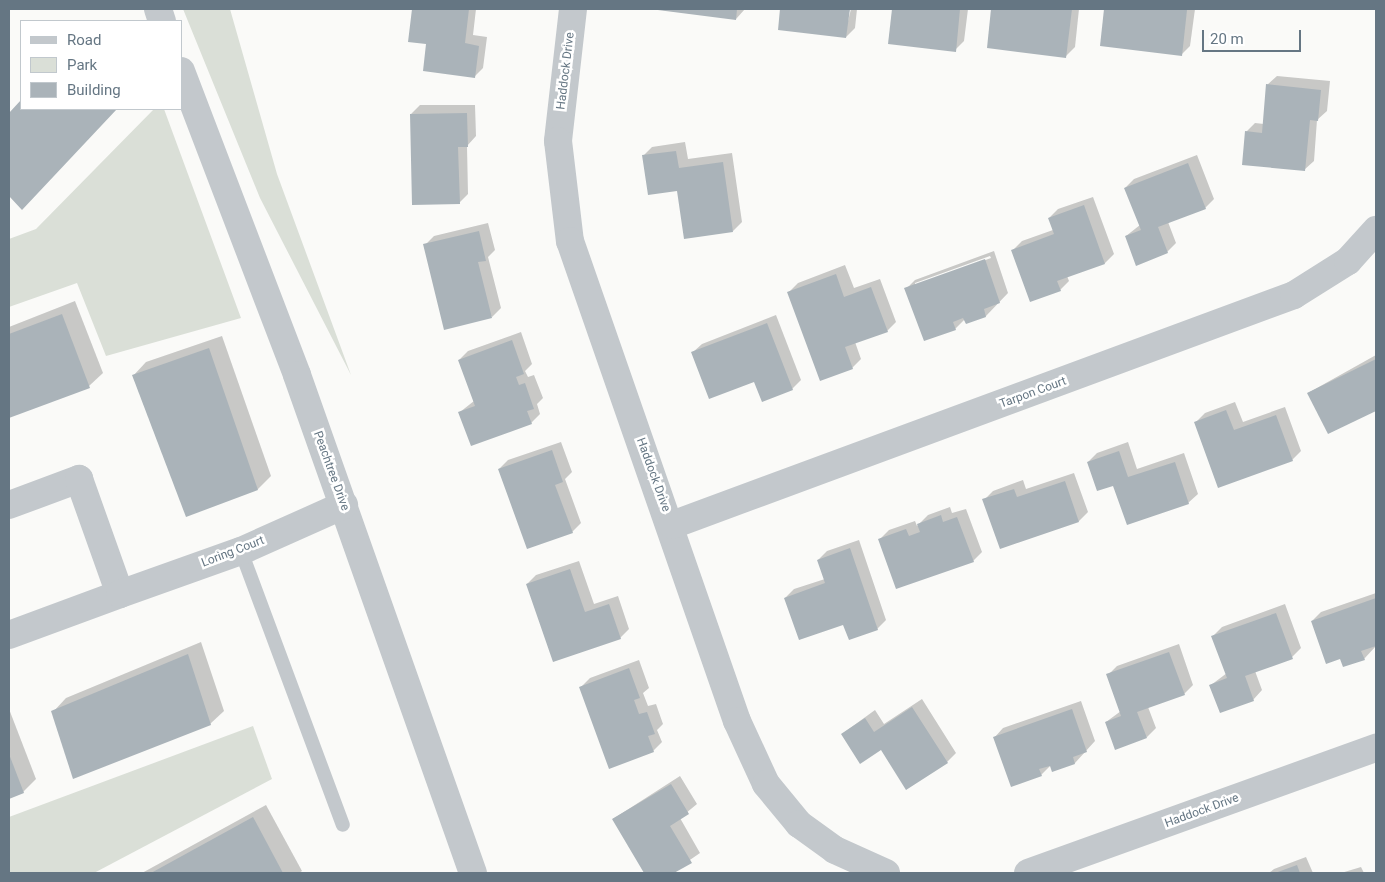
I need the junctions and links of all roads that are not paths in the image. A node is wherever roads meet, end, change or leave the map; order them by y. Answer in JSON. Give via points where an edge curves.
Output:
{"nodes":[{"id":1,"x":573,"y":9,"type":"edge"},
{"id":2,"x":182,"y":74,"type":"edge"},
{"id":3,"x":1376,"y":230,"type":"edge"},
{"id":4,"x":9,"y":505,"type":"edge"},
{"id":5,"x":344,"y":505,"type":"junction"},
{"id":6,"x":672,"y":525,"type":"junction"},
{"id":7,"x":241,"y":551,"type":"junction"},
{"id":8,"x":120,"y":594,"type":"junction"},
{"id":9,"x":9,"y":635,"type":"edge"},
{"id":10,"x":1376,"y":748,"type":"edge"},
{"id":11,"x":343,"y":825,"type":"dead end"},
{"id":12,"x":473,"y":873,"type":"edge"},
{"id":13,"x":886,"y":873,"type":"edge"},
{"id":14,"x":1028,"y":873,"type":"edge"}],
"edges":[{"from":1,"to":6,"type":"street","name":"Haddock Drive","via":[[558,141],[565,215],[581,282]]},
{"from":2,"to":5,"type":"street","name":"Peachtree Drive"},
{"from":3,"to":6,"type":"street","name":"Tarpon Court","via":[[1348,261],[1294,296]]},
{"from":4,"to":8,"type":"street","via":[[79,479]]},
{"from":5,"to":7,"type":"street","name":"Loring Court"},
{"from":5,"to":12,"type":"street","name":"Peachtree Drive"},
{"from":6,"to":13,"type":"street","name":"Haddock Drive","via":[[737,721],[766,784],[799,824],[817,838],[854,861]]},
{"from":7,"to":8,"type":"street","name":"Loring Court"},
{"from":7,"to":11,"type":"lane"},
{"from":8,"to":9,"type":"street","name":"Loring Court"},
{"from":10,"to":14,"type":"street","name":"Haddock Drive"}]}
